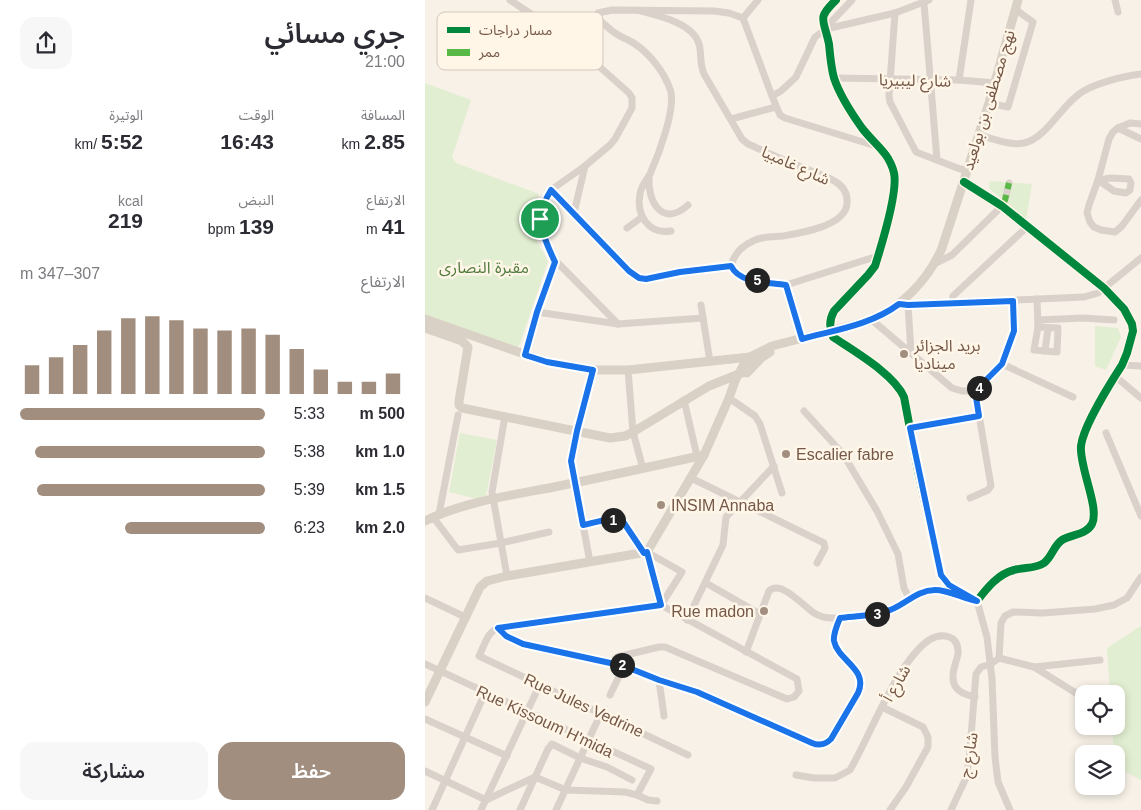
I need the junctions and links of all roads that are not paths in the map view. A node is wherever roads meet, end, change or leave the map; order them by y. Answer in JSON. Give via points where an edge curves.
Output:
{"nodes":[{"id":1,"x":510,"y":0,"type":"edge"},
{"id":2,"x":758,"y":0,"type":"edge"},
{"id":3,"x":835,"y":0,"type":"edge"},
{"id":4,"x":852,"y":0,"type":"edge"},
{"id":5,"x":971,"y":0,"type":"edge"},
{"id":6,"x":1115,"y":0,"type":"edge"},
{"id":7,"x":927,"y":2,"type":"edge"},
{"id":8,"x":1016,"y":5,"type":"edge"},
{"id":9,"x":637,"y":10,"type":"junction"},
{"id":10,"x":529,"y":12,"type":"edge"},
{"id":11,"x":603,"y":12,"type":"edge"},
{"id":12,"x":1118,"y":12,"type":"dead end"},
{"id":13,"x":895,"y":13,"type":"junction"},
{"id":14,"x":743,"y":18,"type":"junction"},
{"id":15,"x":603,"y":23,"type":"edge"},
{"id":16,"x":826,"y":29,"type":"junction"},
{"id":17,"x":603,"y":70,"type":"edge"},
{"id":18,"x":1141,"y":74,"type":"edge"},
{"id":19,"x":834,"y":78,"type":"junction"},
{"id":20,"x":890,"y":80,"type":"junction"},
{"id":21,"x":932,"y":80,"type":"junction"},
{"id":22,"x":959,"y":80,"type":"junction"},
{"id":23,"x":995,"y":83,"type":"junction"},
{"id":24,"x":772,"y":96,"type":"junction"},
{"id":25,"x":989,"y":103,"type":"junction"},
{"id":26,"x":776,"y":107,"type":"junction"},
{"id":27,"x":731,"y":119,"type":"junction"},
{"id":28,"x":1141,"y":124,"type":"edge"},
{"id":29,"x":1118,"y":128,"type":"junction"},
{"id":30,"x":978,"y":135,"type":"junction"},
{"id":31,"x":1141,"y":139,"type":"edge"},
{"id":32,"x":877,"y":147,"type":"junction"},
{"id":33,"x":937,"y":160,"type":"junction"},
{"id":34,"x":585,"y":166,"type":"junction"},
{"id":35,"x":967,"y":170,"type":"junction"},
{"id":36,"x":650,"y":173,"type":"junction"},
{"id":37,"x":964,"y":182,"type":"junction"},
{"id":38,"x":1009,"y":183,"type":"dead end"},
{"id":39,"x":551,"y":190,"type":"junction"},
{"id":40,"x":1141,"y":200,"type":"edge"},
{"id":41,"x":688,"y":205,"type":"dead end"},
{"id":42,"x":1001,"y":206,"type":"junction"},
{"id":43,"x":575,"y":213,"type":"junction"},
{"id":44,"x":642,"y":217,"type":"junction"},
{"id":45,"x":1027,"y":227,"type":"junction"},
{"id":46,"x":627,"y":228,"type":"dead end"},
{"id":47,"x":671,"y":231,"type":"dead end"},
{"id":48,"x":878,"y":256,"type":"junction"},
{"id":49,"x":1141,"y":258,"type":"edge"},
{"id":50,"x":555,"y":262,"type":"junction"},
{"id":51,"x":934,"y":264,"type":"junction"},
{"id":52,"x":731,"y":266,"type":"junction"},
{"id":53,"x":786,"y":285,"type":"junction"},
{"id":54,"x":1104,"y":288,"type":"junction"},
{"id":55,"x":1037,"y":299,"type":"junction"},
{"id":56,"x":1013,"y":301,"type":"junction"},
{"id":57,"x":952,"y":303,"type":"junction"},
{"id":58,"x":904,"y":304,"type":"junction"},
{"id":59,"x":701,"y":305,"type":"dead end"},
{"id":60,"x":537,"y":312,"type":"junction"},
{"id":61,"x":703,"y":318,"type":"junction"},
{"id":62,"x":425,"y":320,"type":"edge"},
{"id":63,"x":871,"y":320,"type":"junction"},
{"id":64,"x":1113,"y":320,"type":"dead end"},
{"id":65,"x":1038,"y":323,"type":"junction"},
{"id":66,"x":618,"y":324,"type":"junction"},
{"id":67,"x":425,"y":328,"type":"edge"},
{"id":68,"x":1047,"y":328,"type":"junction"},
{"id":69,"x":831,"y":331,"type":"junction"},
{"id":70,"x":1137,"y":332,"type":"edge"},
{"id":71,"x":802,"y":339,"type":"junction"},
{"id":72,"x":788,"y":343,"type":"junction"},
{"id":73,"x":1045,"y":351,"type":"junction"},
{"id":74,"x":911,"y":352,"type":"junction"},
{"id":75,"x":525,"y":355,"type":"junction"},
{"id":76,"x":750,"y":357,"type":"junction"},
{"id":77,"x":729,"y":360,"type":"junction"},
{"id":78,"x":710,"y":362,"type":"junction"},
{"id":79,"x":1002,"y":364,"type":"junction"},
{"id":80,"x":1122,"y":365,"type":"junction"},
{"id":81,"x":1141,"y":366,"type":"edge"},
{"id":82,"x":593,"y":370,"type":"junction"},
{"id":83,"x":628,"y":370,"type":"junction"},
{"id":84,"x":749,"y":370,"type":"junction"},
{"id":85,"x":739,"y":373,"type":"junction"},
{"id":86,"x":1115,"y":376,"type":"junction"},
{"id":87,"x":975,"y":391,"type":"junction"},
{"id":88,"x":1073,"y":397,"type":"dead end"},
{"id":89,"x":729,"y":398,"type":"junction"},
{"id":90,"x":1141,"y":398,"type":"edge"},
{"id":91,"x":685,"y":400,"type":"junction"},
{"id":92,"x":804,"y":411,"type":"dead end"},
{"id":93,"x":458,"y":415,"type":"dead end"},
{"id":94,"x":505,"y":416,"type":"junction"},
{"id":95,"x":979,"y":416,"type":"junction"},
{"id":96,"x":910,"y":428,"type":"junction"},
{"id":97,"x":577,"y":431,"type":"junction"},
{"id":98,"x":633,"y":432,"type":"junction"},
{"id":99,"x":1106,"y":433,"type":"dead end"},
{"id":100,"x":700,"y":456,"type":"junction"},
{"id":101,"x":774,"y":466,"type":"junction"},
{"id":102,"x":643,"y":469,"type":"junction"},
{"id":103,"x":691,"y":478,"type":"junction"},
{"id":104,"x":575,"y":483,"type":"junction"},
{"id":105,"x":781,"y":493,"type":"dead end"},
{"id":106,"x":970,"y":498,"type":"dead end"},
{"id":107,"x":493,"y":499,"type":"junction"},
{"id":108,"x":739,"y":502,"type":"junction"},
{"id":109,"x":1141,"y":516,"type":"edge"},
{"id":110,"x":432,"y":518,"type":"edge"},
{"id":111,"x":583,"y":525,"type":"junction"},
{"id":112,"x":549,"y":532,"type":"dead end"},
{"id":113,"x":501,"y":543,"type":"junction"},
{"id":114,"x":645,"y":552,"type":"junction"},
{"id":115,"x":590,"y":562,"type":"junction"},
{"id":116,"x":817,"y":563,"type":"dead end"},
{"id":117,"x":507,"y":576,"type":"junction"},
{"id":118,"x":1141,"y":577,"type":"edge"},
{"id":119,"x":706,"y":583,"type":"junction"},
{"id":120,"x":425,"y":598,"type":"edge"},
{"id":121,"x":909,"y":598,"type":"junction"},
{"id":122,"x":977,"y":601,"type":"junction"},
{"id":123,"x":661,"y":605,"type":"junction"},
{"id":124,"x":760,"y":614,"type":"junction"},
{"id":125,"x":465,"y":617,"type":"junction"},
{"id":126,"x":840,"y":618,"type":"junction"},
{"id":127,"x":687,"y":620,"type":"junction"},
{"id":128,"x":498,"y":628,"type":"junction"},
{"id":129,"x":746,"y":652,"type":"junction"},
{"id":130,"x":999,"y":658,"type":"junction"},
{"id":131,"x":1100,"y":660,"type":"dead end"},
{"id":132,"x":611,"y":663,"type":"junction"},
{"id":133,"x":425,"y":664,"type":"edge"},
{"id":134,"x":991,"y":664,"type":"junction"},
{"id":135,"x":624,"y":666,"type":"junction"},
{"id":136,"x":1034,"y":667,"type":"junction"},
{"id":137,"x":439,"y":671,"type":"junction"},
{"id":138,"x":659,"y":680,"type":"junction"},
{"id":139,"x":540,"y":684,"type":"junction"},
{"id":140,"x":1075,"y":692,"type":"edge"},
{"id":141,"x":485,"y":693,"type":"junction"},
{"id":142,"x":610,"y":695,"type":"dead end"},
{"id":143,"x":975,"y":696,"type":"junction"},
{"id":144,"x":425,"y":702,"type":"edge"},
{"id":145,"x":882,"y":707,"type":"junction"},
{"id":146,"x":528,"y":712,"type":"junction"},
{"id":147,"x":601,"y":713,"type":"junction"},
{"id":148,"x":664,"y":716,"type":"dead end"},
{"id":149,"x":425,"y":719,"type":"edge"},
{"id":150,"x":465,"y":738,"type":"junction"},
{"id":151,"x":588,"y":741,"type":"junction"},
{"id":152,"x":688,"y":755,"type":"dead end"},
{"id":153,"x":507,"y":756,"type":"junction"},
{"id":154,"x":580,"y":758,"type":"junction"},
{"id":155,"x":425,"y":771,"type":"edge"},
{"id":156,"x":796,"y":775,"type":"dead end"},
{"id":157,"x":535,"y":777,"type":"junction"},
{"id":158,"x":632,"y":780,"type":"dead end"},
{"id":159,"x":445,"y":781,"type":"junction"},
{"id":160,"x":566,"y":790,"type":"junction"},
{"id":161,"x":637,"y":795,"type":"junction"},
{"id":162,"x":486,"y":800,"type":"junction"},
{"id":163,"x":657,"y":801,"type":"dead end"},
{"id":164,"x":432,"y":810,"type":"edge"},
{"id":165,"x":481,"y":810,"type":"edge"},
{"id":166,"x":520,"y":810,"type":"edge"},
{"id":167,"x":556,"y":810,"type":"edge"},
{"id":168,"x":890,"y":810,"type":"edge"},
{"id":169,"x":951,"y":810,"type":"edge"},
{"id":170,"x":1010,"y":810,"type":"edge"}],
"edges":[{"from":1,"to":10,"type":"street"},
{"from":2,"to":14,"type":"street"},
{"from":3,"to":16,"type":"street","via":[[823,14]]},
{"from":4,"to":16,"type":"street"},
{"from":5,"to":22,"type":"street"},
{"from":6,"to":12,"type":"street"},
{"from":7,"to":13,"type":"street"},
{"from":7,"to":21,"type":"street"},
{"from":8,"to":23,"type":"main road","name":"نهج مصطفى بن بولعيد"},
{"from":8,"to":25,"type":"street","via":[[1033,22],[1008,107]]},
{"from":9,"to":11,"type":"street"},
{"from":9,"to":14,"type":"street","via":[[714,11]]},
{"from":9,"to":27,"type":"street","name":"شارع غامبيا","via":[[678,23],[694,34],[699,43],[700,65]]},
{"from":13,"to":16,"type":"street"},
{"from":13,"to":20,"type":"street"},
{"from":14,"to":24,"type":"street"},
{"from":15,"to":36,"type":"street","via":[[644,51],[670,89],[671,109],[667,126]]},
{"from":16,"to":19,"type":"street"},
{"from":16,"to":24,"type":"street","via":[[815,37],[796,77]]},
{"from":17,"to":34,"type":"street","via":[[629,93],[633,103],[615,139]]},
{"from":18,"to":30,"type":"street","via":[[1124,76],[1081,92],[1038,135],[1025,143]]},
{"from":19,"to":20,"type":"street","name":"شارع ليبيريا"},
{"from":19,"to":32,"type":"street","via":[[851,112]]},
{"from":20,"to":21,"type":"street","name":"شارع ليبيريا"},
{"from":20,"to":33,"type":"street","via":[[890,102],[916,152]]},
{"from":21,"to":22,"type":"street","name":"شارع ليبيريا"},
{"from":21,"to":33,"type":"street"},
{"from":22,"to":23,"type":"street","name":"شارع ليبيريا"},
{"from":23,"to":25,"type":"main road","name":"نهج مصطفى بن بولعيد"},
{"from":24,"to":26,"type":"street"},
{"from":25,"to":30,"type":"main road","name":"نهج مصطفى بن بولعيد"},
{"from":26,"to":27,"type":"street"},
{"from":26,"to":32,"type":"street","via":[[785,118]]},
{"from":27,"to":52,"type":"street","name":"شارع غامبيا","via":[[748,144],[835,182],[843,187],[847,202],[843,216],[833,223],[754,240],[738,251]]},
{"from":28,"to":29,"type":"street","via":[[1130,123]]},
{"from":29,"to":31,"type":"street"},
{"from":29,"to":40,"type":"street","via":[[1109,139],[1089,205],[1090,222],[1101,230],[1115,232]]},
{"from":30,"to":35,"type":"main road","name":"نهج مصطفى بن بولعيد"},
{"from":32,"to":48,"type":"street","via":[[891,163],[895,183]]},
{"from":33,"to":35,"type":"street"},
{"from":34,"to":39,"type":"street"},
{"from":34,"to":43,"type":"street"},
{"from":35,"to":37,"type":"main road","name":"نهج مصطفى بن بولعيد"},
{"from":36,"to":41,"type":"street","via":[[651,200],[661,211],[676,214]]},
{"from":36,"to":44,"type":"street","via":[[639,196]]},
{"from":37,"to":42,"type":"street"},
{"from":37,"to":51,"type":"main road","name":"نهج مصطفى بن بولعيد"},
{"from":38,"to":42,"type":"street"},
{"from":39,"to":43,"type":"street"},
{"from":39,"to":50,"type":"street","via":[[542,212],[541,226]]},
{"from":42,"to":45,"type":"street"},
{"from":42,"to":51,"type":"street","via":[[952,255]]},
{"from":43,"to":52,"type":"street","via":[[639,278]]},
{"from":44,"to":46,"type":"street"},
{"from":44,"to":47,"type":"street","via":[[652,228]]},
{"from":45,"to":54,"type":"street"},
{"from":45,"to":57,"type":"street","via":[[953,296]]},
{"from":48,"to":53,"type":"street"},
{"from":48,"to":69,"type":"street","via":[[868,275],[834,311],[830,318]]},
{"from":49,"to":54,"type":"street"},
{"from":50,"to":60,"type":"street"},
{"from":50,"to":66,"type":"street"},
{"from":51,"to":58,"type":"main road","name":"نهج مصطفى بن بولعيد"},
{"from":52,"to":53,"type":"street","via":[[742,278]]},
{"from":53,"to":71,"type":"street"},
{"from":54,"to":55,"type":"street","via":[[1085,297]]},
{"from":54,"to":70,"type":"street","via":[[1129,317]]},
{"from":55,"to":56,"type":"street"},
{"from":55,"to":65,"type":"street"},
{"from":56,"to":57,"type":"street"},
{"from":56,"to":79,"type":"street","via":[[1014,331]]},
{"from":57,"to":58,"type":"street"},
{"from":58,"to":63,"type":"main road","name":"نهج مصطفى بن بولعيد"},
{"from":58,"to":74,"type":"street"},
{"from":59,"to":61,"type":"street"},
{"from":60,"to":66,"type":"street"},
{"from":60,"to":75,"type":"street"},
{"from":61,"to":66,"type":"street"},
{"from":61,"to":78,"type":"street"},
{"from":62,"to":75,"type":"main road"},
{"from":63,"to":69,"type":"main road","name":"نهج مصطفى بن بولعيد"},
{"from":63,"to":74,"type":"street"},
{"from":64,"to":65,"type":"street","via":[[1083,318]]},
{"from":65,"to":68,"type":"street"},
{"from":65,"to":73,"type":"street","via":[[1034,350]]},
{"from":67,"to":94,"type":"main road","via":[[464,342],[468,347],[459,405]]},
{"from":68,"to":73,"type":"street"},
{"from":68,"to":73,"type":"street","via":[[1057,328],[1057,352]]},
{"from":69,"to":71,"type":"main road","name":"نهج مصطفى بن بولعيد"},
{"from":69,"to":96,"type":"street","via":[[833,337],[896,383],[904,397]]},
{"from":70,"to":80,"type":"street"},
{"from":71,"to":72,"type":"main road","name":"نهج مصطفى بن بولعيد"},
{"from":72,"to":76,"type":"main road","name":"نهج مصطفى بن بولعيد","via":[[772,346]]},
{"from":72,"to":84,"type":"main road","name":"نهج مصطفى بن بولعيد","via":[[767,354]]},
{"from":74,"to":87,"type":"street","via":[[952,388]]},
{"from":75,"to":82,"type":"main road"},
{"from":76,"to":77,"type":"main road"},
{"from":76,"to":85,"type":"main road","name":"نهج مصطفى بن بولعيد"},
{"from":77,"to":78,"type":"main road"},
{"from":77,"to":85,"type":"main road"},
{"from":78,"to":83,"type":"main road"},
{"from":79,"to":87,"type":"street"},
{"from":79,"to":88,"type":"street"},
{"from":80,"to":81,"type":"street"},
{"from":80,"to":86,"type":"street"},
{"from":82,"to":83,"type":"main road"},
{"from":82,"to":97,"type":"street"},
{"from":83,"to":98,"type":"street"},
{"from":84,"to":85,"type":"main road"},
{"from":84,"to":89,"type":"main road","name":"نهج مصطفى بن بولعيد"},
{"from":85,"to":89,"type":"main road","name":"نهج مصطفى بن بولعيد"},
{"from":85,"to":91,"type":"main road"},
{"from":86,"to":90,"type":"street"},
{"from":86,"to":122,"type":"street","via":[[1086,429],[1081,448],[1094,511],[1092,524],[1085,531],[1063,539],[1041,565],[1014,570],[996,579]]},
{"from":87,"to":95,"type":"street"},
{"from":89,"to":100,"type":"main road"},
{"from":89,"to":101,"type":"street","via":[[755,416]]},
{"from":91,"to":98,"type":"main road"},
{"from":91,"to":100,"type":"street"},
{"from":92,"to":121,"type":"street","via":[[843,454],[877,511],[898,554]]},
{"from":93,"to":110,"type":"street"},
{"from":94,"to":97,"type":"main road"},
{"from":94,"to":107,"type":"street","via":[[492,485]]},
{"from":95,"to":96,"type":"street"},
{"from":95,"to":106,"type":"street","via":[[991,486]]},
{"from":96,"to":122,"type":"street","via":[[941,575],[949,585]]},
{"from":97,"to":98,"type":"main road","via":[[610,438]]},
{"from":97,"to":104,"type":"street","via":[[571,461]]},
{"from":98,"to":102,"type":"street"},
{"from":99,"to":109,"type":"street"},
{"from":100,"to":102,"type":"main road"},
{"from":100,"to":103,"type":"main road"},
{"from":101,"to":105,"type":"street"},
{"from":101,"to":108,"type":"street"},
{"from":102,"to":104,"type":"main road"},
{"from":103,"to":108,"type":"street"},
{"from":103,"to":114,"type":"main road"},
{"from":104,"to":107,"type":"main road"},
{"from":104,"to":111,"type":"street"},
{"from":107,"to":110,"type":"main road"},
{"from":107,"to":113,"type":"street"},
{"from":108,"to":116,"type":"street","via":[[824,543],[825,548]]},
{"from":108,"to":119,"type":"street","via":[[726,517],[723,545]]},
{"from":110,"to":113,"type":"street","via":[[458,550]]},
{"from":111,"to":114,"type":"street","via":[[619,519]]},
{"from":111,"to":115,"type":"street"},
{"from":112,"to":113,"type":"street"},
{"from":113,"to":117,"type":"street"},
{"from":114,"to":115,"type":"main road"},
{"from":114,"to":123,"type":"street"},
{"from":114,"to":123,"type":"street","via":[[682,572]]},
{"from":115,"to":117,"type":"main road"},
{"from":117,"to":125,"type":"main road","via":[[487,581],[480,587]]},
{"from":118,"to":130,"type":"street","via":[[1127,598],[1114,605],[1007,614],[1001,623]]},
{"from":119,"to":124,"type":"street"},
{"from":119,"to":127,"type":"street"},
{"from":120,"to":125,"type":"street"},
{"from":121,"to":122,"type":"street","via":[[937,590]]},
{"from":121,"to":126,"type":"street","via":[[875,615]]},
{"from":122,"to":134,"type":"street"},
{"from":123,"to":127,"type":"street"},
{"from":123,"to":128,"type":"street"},
{"from":124,"to":126,"type":"street","via":[[769,592],[777,587],[815,614]]},
{"from":124,"to":129,"type":"street"},
{"from":125,"to":137,"type":"main road"},
{"from":126,"to":138,"type":"street","via":[[834,634],[835,644],[858,673],[861,685],[831,739],[825,744],[815,744],[697,692]]},
{"from":127,"to":129,"type":"street"},
{"from":128,"to":132,"type":"street","via":[[523,644]]},
{"from":128,"to":139,"type":"street","name":"Rue Jules Vedrine","via":[[492,630],[479,656]]},
{"from":129,"to":132,"type":"street","via":[[797,679],[797,694],[787,699],[662,647],[617,657]]},
{"from":130,"to":134,"type":"street"},
{"from":130,"to":136,"type":"street"},
{"from":131,"to":136,"type":"street"},
{"from":132,"to":135,"type":"street"},
{"from":133,"to":137,"type":"street","name":"Rue Kissoum H'mida"},
{"from":134,"to":143,"type":"street","name":"شارع ج","via":[[977,672]]},
{"from":134,"to":170,"type":"street","via":[[995,758],[999,782]]},
{"from":135,"to":138,"type":"street"},
{"from":135,"to":142,"type":"street"},
{"from":136,"to":140,"type":"street"},
{"from":137,"to":141,"type":"street","name":"Rue Kissoum H'mida"},
{"from":137,"to":144,"type":"main road"},
{"from":138,"to":148,"type":"street"},
{"from":139,"to":146,"type":"street"},
{"from":139,"to":147,"type":"street","name":"Rue Jules Vedrine"},
{"from":141,"to":146,"type":"street","name":"Rue Kissoum H'mida"},
{"from":141,"to":150,"type":"street"},
{"from":143,"to":145,"type":"street","name":"شارع أ","via":[[963,694],[955,686],[953,678],[958,648],[952,638],[941,635],[913,654]]},
{"from":143,"to":169,"type":"street","name":"شارع ج","via":[[965,780]]},
{"from":145,"to":156,"type":"street","name":"شارع أ","via":[[850,770],[835,778]]},
{"from":145,"to":168,"type":"street","via":[[923,727],[929,742]]},
{"from":146,"to":151,"type":"street","name":"Rue Kissoum H'mida"},
{"from":146,"to":153,"type":"street"},
{"from":147,"to":151,"type":"street"},
{"from":147,"to":152,"type":"street","name":"Rue Jules Vedrine"},
{"from":149,"to":150,"type":"street"},
{"from":150,"to":153,"type":"street"},
{"from":150,"to":159,"type":"street"},
{"from":151,"to":154,"type":"street"},
{"from":151,"to":161,"type":"street","name":"Rue Kissoum H'mida","via":[[651,769]]},
{"from":153,"to":162,"type":"street"},
{"from":154,"to":157,"type":"street","via":[[557,745],[550,745]]},
{"from":154,"to":158,"type":"street"},
{"from":154,"to":160,"type":"street"},
{"from":155,"to":159,"type":"street"},
{"from":157,"to":160,"type":"street"},
{"from":157,"to":162,"type":"street"},
{"from":157,"to":166,"type":"street"},
{"from":159,"to":162,"type":"street"},
{"from":159,"to":164,"type":"street"},
{"from":160,"to":161,"type":"street"},
{"from":160,"to":167,"type":"street"},
{"from":161,"to":163,"type":"street"},
{"from":162,"to":165,"type":"street"}]}
